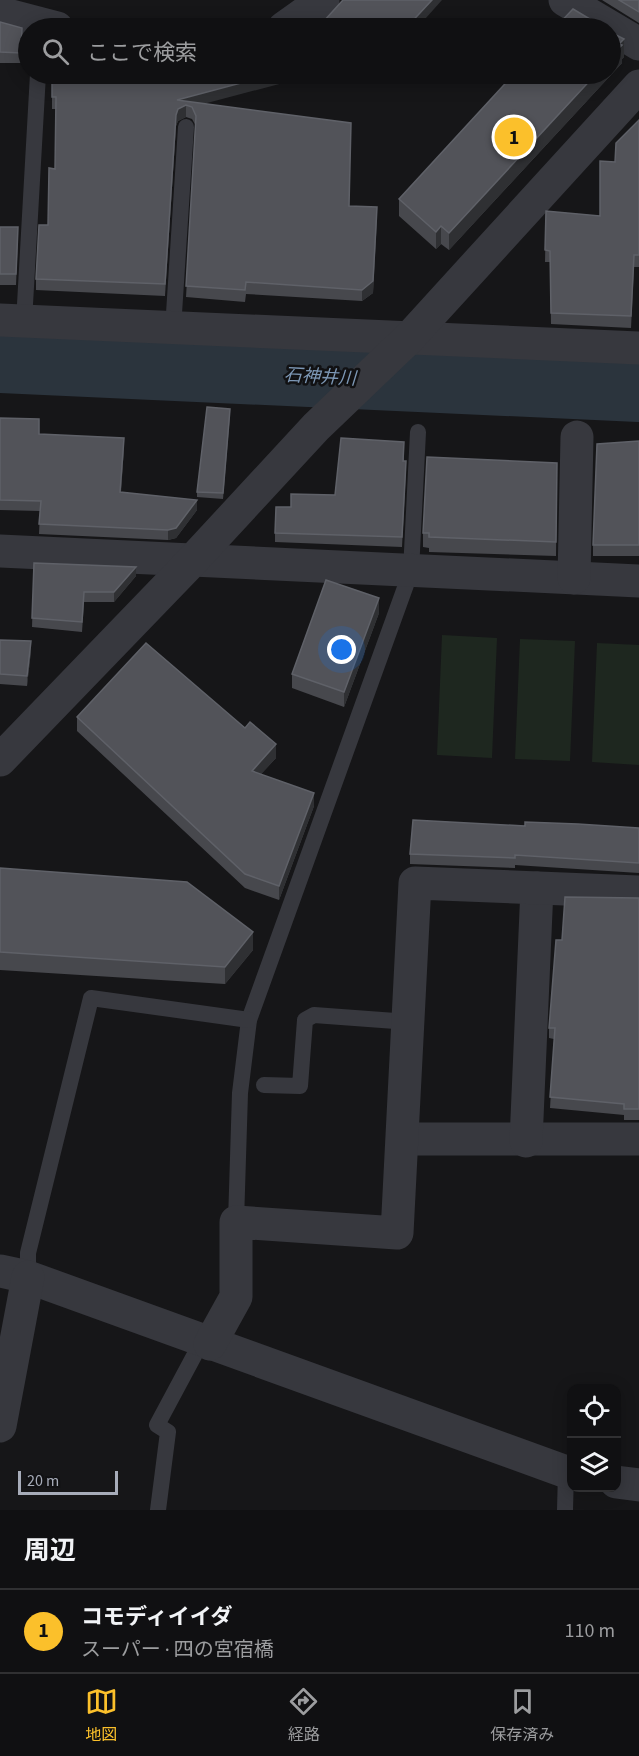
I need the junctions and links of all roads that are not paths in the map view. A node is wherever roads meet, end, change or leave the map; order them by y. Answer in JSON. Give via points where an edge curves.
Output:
{"nodes":[{"id":1,"x":324,"y":0,"type":"edge"},
{"id":2,"x":565,"y":0,"type":"edge"},
{"id":3,"x":6,"y":9,"type":"edge"},
{"id":4,"x":26,"y":18,"type":"edge"},
{"id":5,"x":298,"y":18,"type":"edge"},
{"id":6,"x":595,"y":18,"type":"edge"},
{"id":7,"x":621,"y":33,"type":"edge"},
{"id":8,"x":639,"y":44,"type":"edge"},
{"id":9,"x":37,"y":84,"type":"edge"},
{"id":10,"x":639,"y":86,"type":"edge"},
{"id":11,"x":186,"y":127,"type":"dead end"},
{"id":12,"x":12,"y":321,"type":"edge"},
{"id":13,"x":173,"y":329,"type":"junction"},
{"id":14,"x":410,"y":337,"type":"junction"},
{"id":15,"x":639,"y":348,"type":"edge"},
{"id":16,"x":418,"y":432,"type":"dead end"},
{"id":17,"x":577,"y":437,"type":"dead end"},
{"id":18,"x":0,"y":551,"type":"edge"},
{"id":19,"x":192,"y":561,"type":"junction"},
{"id":20,"x":411,"y":571,"type":"junction"},
{"id":21,"x":574,"y":578,"type":"junction"},
{"id":22,"x":639,"y":581,"type":"edge"},
{"id":23,"x":0,"y":760,"type":"edge"},
{"id":24,"x":537,"y":888,"type":"junction"},
{"id":25,"x":639,"y":892,"type":"edge"},
{"id":26,"x":249,"y":1020,"type":"junction"},
{"id":27,"x":409,"y":1022,"type":"junction"},
{"id":28,"x":264,"y":1085,"type":"dead end"},
{"id":29,"x":404,"y":1139,"type":"junction"},
{"id":30,"x":639,"y":1139,"type":"edge"},
{"id":31,"x":526,"y":1140,"type":"junction"},
{"id":32,"x":236,"y":1222,"type":"junction"},
{"id":33,"x":14,"y":1274,"type":"edge"},
{"id":34,"x":206,"y":1343,"type":"junction"},
{"id":35,"x":0,"y":1426,"type":"edge"},
{"id":36,"x":567,"y":1472,"type":"edge"},
{"id":37,"x":621,"y":1483,"type":"edge"},
{"id":38,"x":639,"y":1485,"type":"edge"},
{"id":39,"x":567,"y":1492,"type":"edge"},
{"id":40,"x":158,"y":1510,"type":"edge"},
{"id":41,"x":565,"y":1510,"type":"edge"}],
"edges":[{"from":1,"to":5,"type":"street"},
{"from":2,"to":6,"type":"street"},
{"from":3,"to":4,"type":"street"},
{"from":7,"to":8,"type":"street"},
{"from":9,"to":12,"type":"lane"},
{"from":10,"to":14,"type":"street"},
{"from":11,"to":13,"type":"lane"},
{"from":12,"to":13,"type":"street"},
{"from":13,"to":14,"type":"street"},
{"from":14,"to":15,"type":"street"},
{"from":14,"to":19,"type":"street","via":[[316,427]]},
{"from":16,"to":20,"type":"lane"},
{"from":17,"to":21,"type":"street"},
{"from":18,"to":19,"type":"street"},
{"from":19,"to":20,"type":"street"},
{"from":19,"to":23,"type":"street"},
{"from":20,"to":21,"type":"street"},
{"from":20,"to":26,"type":"lane"},
{"from":21,"to":22,"type":"street"},
{"from":24,"to":25,"type":"street"},
{"from":24,"to":27,"type":"street","via":[[415,884]]},
{"from":24,"to":31,"type":"street"},
{"from":26,"to":32,"type":"lane","via":[[240,1093]]},
{"from":26,"to":33,"type":"lane","via":[[91,999],[28,1253]]},
{"from":27,"to":28,"type":"lane","via":[[314,1015],[305,1020],[300,1086]]},
{"from":27,"to":29,"type":"street"},
{"from":29,"to":31,"type":"street"},
{"from":29,"to":32,"type":"street","via":[[397,1233]]},
{"from":30,"to":31,"type":"street"},
{"from":32,"to":34,"type":"street","via":[[236,1297]]},
{"from":33,"to":34,"type":"street"},
{"from":33,"to":35,"type":"street"},
{"from":34,"to":36,"type":"street"},
{"from":34,"to":40,"type":"lane","via":[[157,1425],[168,1432]]},
{"from":37,"to":38,"type":"street"},
{"from":39,"to":41,"type":"lane"}]}
